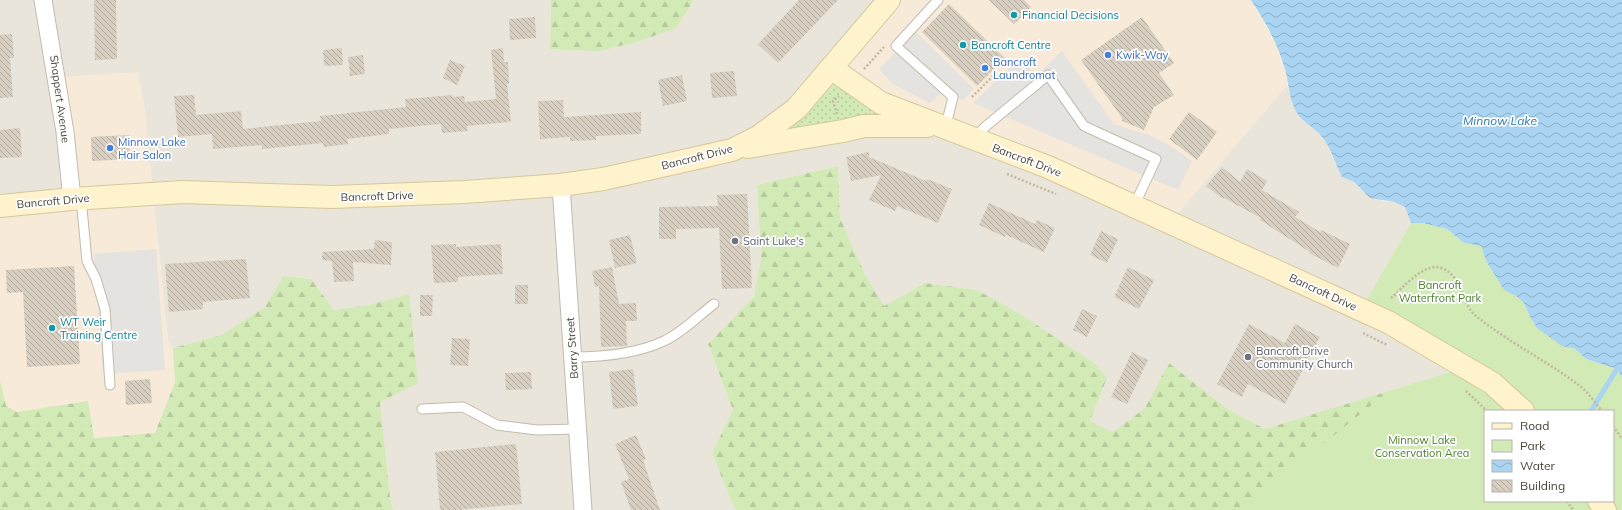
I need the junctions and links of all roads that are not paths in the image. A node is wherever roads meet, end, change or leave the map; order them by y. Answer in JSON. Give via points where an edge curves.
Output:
{"nodes":[{"id":1,"x":44,"y":0,"type":"edge"},
{"id":2,"x":938,"y":0,"type":"edge"},
{"id":3,"x":886,"y":1,"type":"edge"},
{"id":4,"x":831,"y":68,"type":"junction"},
{"id":5,"x":942,"y":127,"type":"junction"},
{"id":6,"x":973,"y":139,"type":"junction"},
{"id":7,"x":732,"y":150,"type":"junction"},
{"id":8,"x":562,"y":185,"type":"junction"},
{"id":9,"x":76,"y":199,"type":"junction"},
{"id":10,"x":0,"y":206,"type":"edge"},
{"id":11,"x":1134,"y":206,"type":"junction"},
{"id":12,"x":714,"y":304,"type":"dead end"},
{"id":13,"x":573,"y":358,"type":"junction"},
{"id":14,"x":110,"y":385,"type":"dead end"},
{"id":15,"x":422,"y":409,"type":"dead end"},
{"id":16,"x":1522,"y":410,"type":"edge"},
{"id":17,"x":578,"y":429,"type":"junction"},
{"id":18,"x":583,"y":510,"type":"edge"}],
"edges":[{"from":1,"to":9,"type":"street","name":"Shappert Avenue"},
{"from":2,"to":5,"type":"lane","via":[[896,46],[953,97]]},
{"from":3,"to":4,"type":"main road"},
{"from":4,"to":5,"type":"main road","name":"Bancroft Drive","via":[[881,103]]},
{"from":4,"to":7,"type":"main road","name":"Bancroft Drive","via":[[796,109],[758,137]]},
{"from":5,"to":6,"type":"main road","name":"Bancroft Drive"},
{"from":5,"to":7,"type":"main road","via":[[864,126]]},
{"from":6,"to":11,"type":"main road","name":"Bancroft Drive","via":[[1048,167]]},
{"from":6,"to":11,"type":"lane","via":[[1048,76],[1084,126],[1156,159]]},
{"from":7,"to":8,"type":"main road","name":"Bancroft Drive","via":[[603,179]]},
{"from":8,"to":9,"type":"main road","name":"Bancroft Drive","via":[[339,197],[183,192]]},
{"from":8,"to":13,"type":"street","name":"Barry Street"},
{"from":9,"to":10,"type":"main road","name":"Bancroft Drive"},
{"from":9,"to":14,"type":"lane","via":[[87,260],[105,309]]},
{"from":11,"to":16,"type":"main road","name":"Bancroft Drive","via":[[1388,322],[1492,383]]},
{"from":12,"to":13,"type":"lane","via":[[665,341],[642,349],[601,357]]},
{"from":13,"to":17,"type":"street","name":"Barry Street"},
{"from":15,"to":17,"type":"lane","via":[[463,407],[497,425],[537,430]]},
{"from":17,"to":18,"type":"street","name":"Barry Street"}]}
